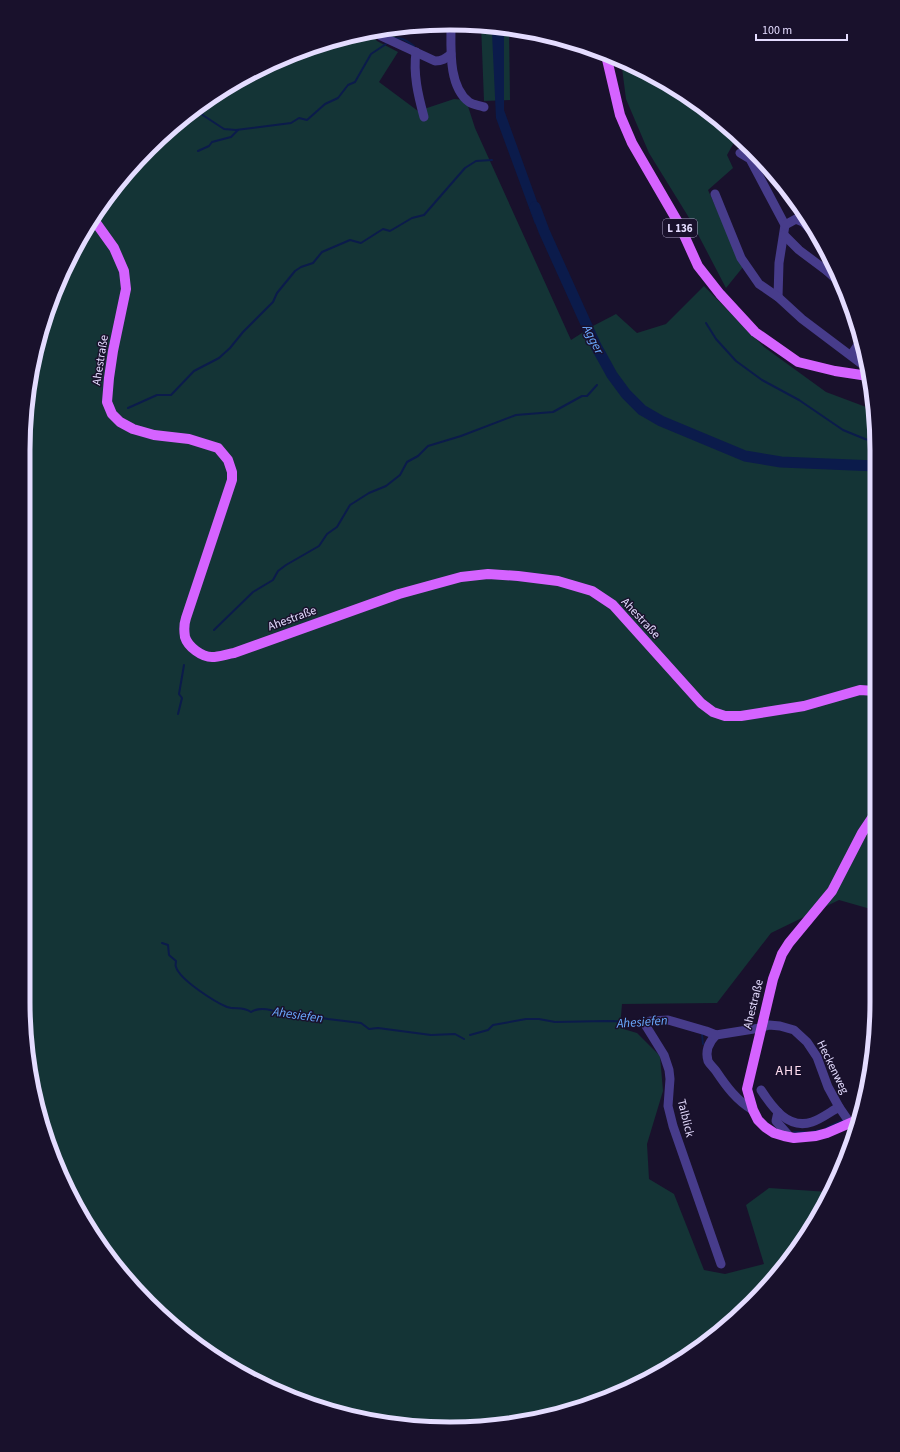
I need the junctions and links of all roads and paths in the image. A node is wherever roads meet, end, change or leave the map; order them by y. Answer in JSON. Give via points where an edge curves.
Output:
{"nodes":[{"id":1,"x":451,"y":30,"type":"edge"},
{"id":2,"x":381,"y":36,"type":"edge"},
{"id":3,"x":416,"y":52,"type":"junction"},
{"id":4,"x":451,"y":54,"type":"junction"},
{"id":5,"x":607,"y":61,"type":"edge"},
{"id":6,"x":484,"y":107,"type":"dead end"},
{"id":7,"x":424,"y":117,"type":"dead end"},
{"id":8,"x":740,"y":153,"type":"dead end"},
{"id":9,"x":716,"y":194,"type":"dead end"},
{"id":10,"x":802,"y":222,"type":"edge"},
{"id":11,"x":97,"y":224,"type":"edge"},
{"id":12,"x":785,"y":225,"type":"junction"},
{"id":13,"x":784,"y":235,"type":"junction"},
{"id":14,"x":829,"y":268,"type":"edge"},
{"id":15,"x":778,"y":297,"type":"junction"},
{"id":16,"x":857,"y":346,"type":"edge"},
{"id":17,"x":851,"y":355,"type":"junction"},
{"id":18,"x":861,"y":363,"type":"edge"},
{"id":19,"x":863,"y":375,"type":"edge"},
{"id":20,"x":870,"y":691,"type":"edge"},
{"id":21,"x":870,"y":821,"type":"edge"},
{"id":22,"x":760,"y":1028,"type":"junction"},
{"id":23,"x":716,"y":1035,"type":"junction"},
{"id":24,"x":761,"y":1090,"type":"dead end"},
{"id":25,"x":839,"y":1107,"type":"junction"},
{"id":26,"x":753,"y":1110,"type":"junction"},
{"id":27,"x":778,"y":1112,"type":"junction"},
{"id":28,"x":853,"y":1122,"type":"edge"},
{"id":29,"x":790,"y":1137,"type":"junction"},
{"id":30,"x":721,"y":1264,"type":"dead end"}],
"edges":[{"from":1,"to":4,"type":"street"},
{"from":2,"to":3,"type":"street"},
{"from":3,"to":4,"type":"street","via":[[434,61],[445,59]]},
{"from":3,"to":7,"type":"street","via":[[416,85]]},
{"from":4,"to":6,"type":"street","via":[[456,83],[463,96],[470,103]]},
{"from":5,"to":19,"type":"main road","number":"L 136","via":[[620,115],[632,143],[679,224],[698,266],[720,294],[755,332],[798,362]]},
{"from":8,"to":12,"type":"street","via":[[750,159]]},
{"from":9,"to":15,"type":"street","via":[[741,258],[759,284]]},
{"from":10,"to":12,"type":"street","via":[[796,219]]},
{"from":11,"to":20,"type":"main road","name":"Ahestraße","via":[[114,248],[124,271],[126,289],[109,378],[108,402],[112,414],[133,429],[154,435],[189,439],[218,448],[228,460],[232,472],[232,480],[184,625],[185,639],[195,650],[213,657],[234,653],[399,594],[461,577],[488,574],[558,581],[592,591],[613,605],[701,703],[713,712],[725,716],[741,716],[804,706],[860,690]]},
{"from":12,"to":13,"type":"street"},
{"from":13,"to":14,"type":"street","via":[[799,250]]},
{"from":13,"to":15,"type":"street","via":[[779,262]]},
{"from":15,"to":17,"type":"street","via":[[802,319]]},
{"from":16,"to":17,"type":"street"},
{"from":17,"to":18,"type":"street"},
{"from":21,"to":22,"type":"main road","name":"Ahestraße","via":[[832,891],[782,954],[772,979]]},
{"from":22,"to":23,"type":"street","name":"Talblick"},
{"from":22,"to":25,"type":"street","name":"Heckenweg","via":[[769,1025],[794,1030],[807,1042],[817,1057],[828,1087]]},
{"from":22,"to":26,"type":"main road","name":"Ahestraße","via":[[747,1089]]},
{"from":23,"to":26,"type":"street","via":[[710,1041],[708,1061],[729,1090]]},
{"from":23,"to":30,"type":"street","name":"Talblick","via":[[668,1020],[650,1021],[646,1026],[658,1043],[665,1060],[670,1079],[668,1106]]},
{"from":24,"to":27,"type":"street","name":"Heckenweg"},
{"from":25,"to":27,"type":"street","name":"Heckenweg","via":[[813,1122],[802,1124],[788,1121]]},
{"from":25,"to":28,"type":"street","name":"Heckenweg"},
{"from":26,"to":29,"type":"main road","name":"Ahestraße","via":[[758,1120],[774,1133]]},
{"from":27,"to":29,"type":"street","name":"Heckenweg","via":[[776,1121]]},
{"from":28,"to":29,"type":"main road","name":"Ahestraße","via":[[816,1136]]}]}
